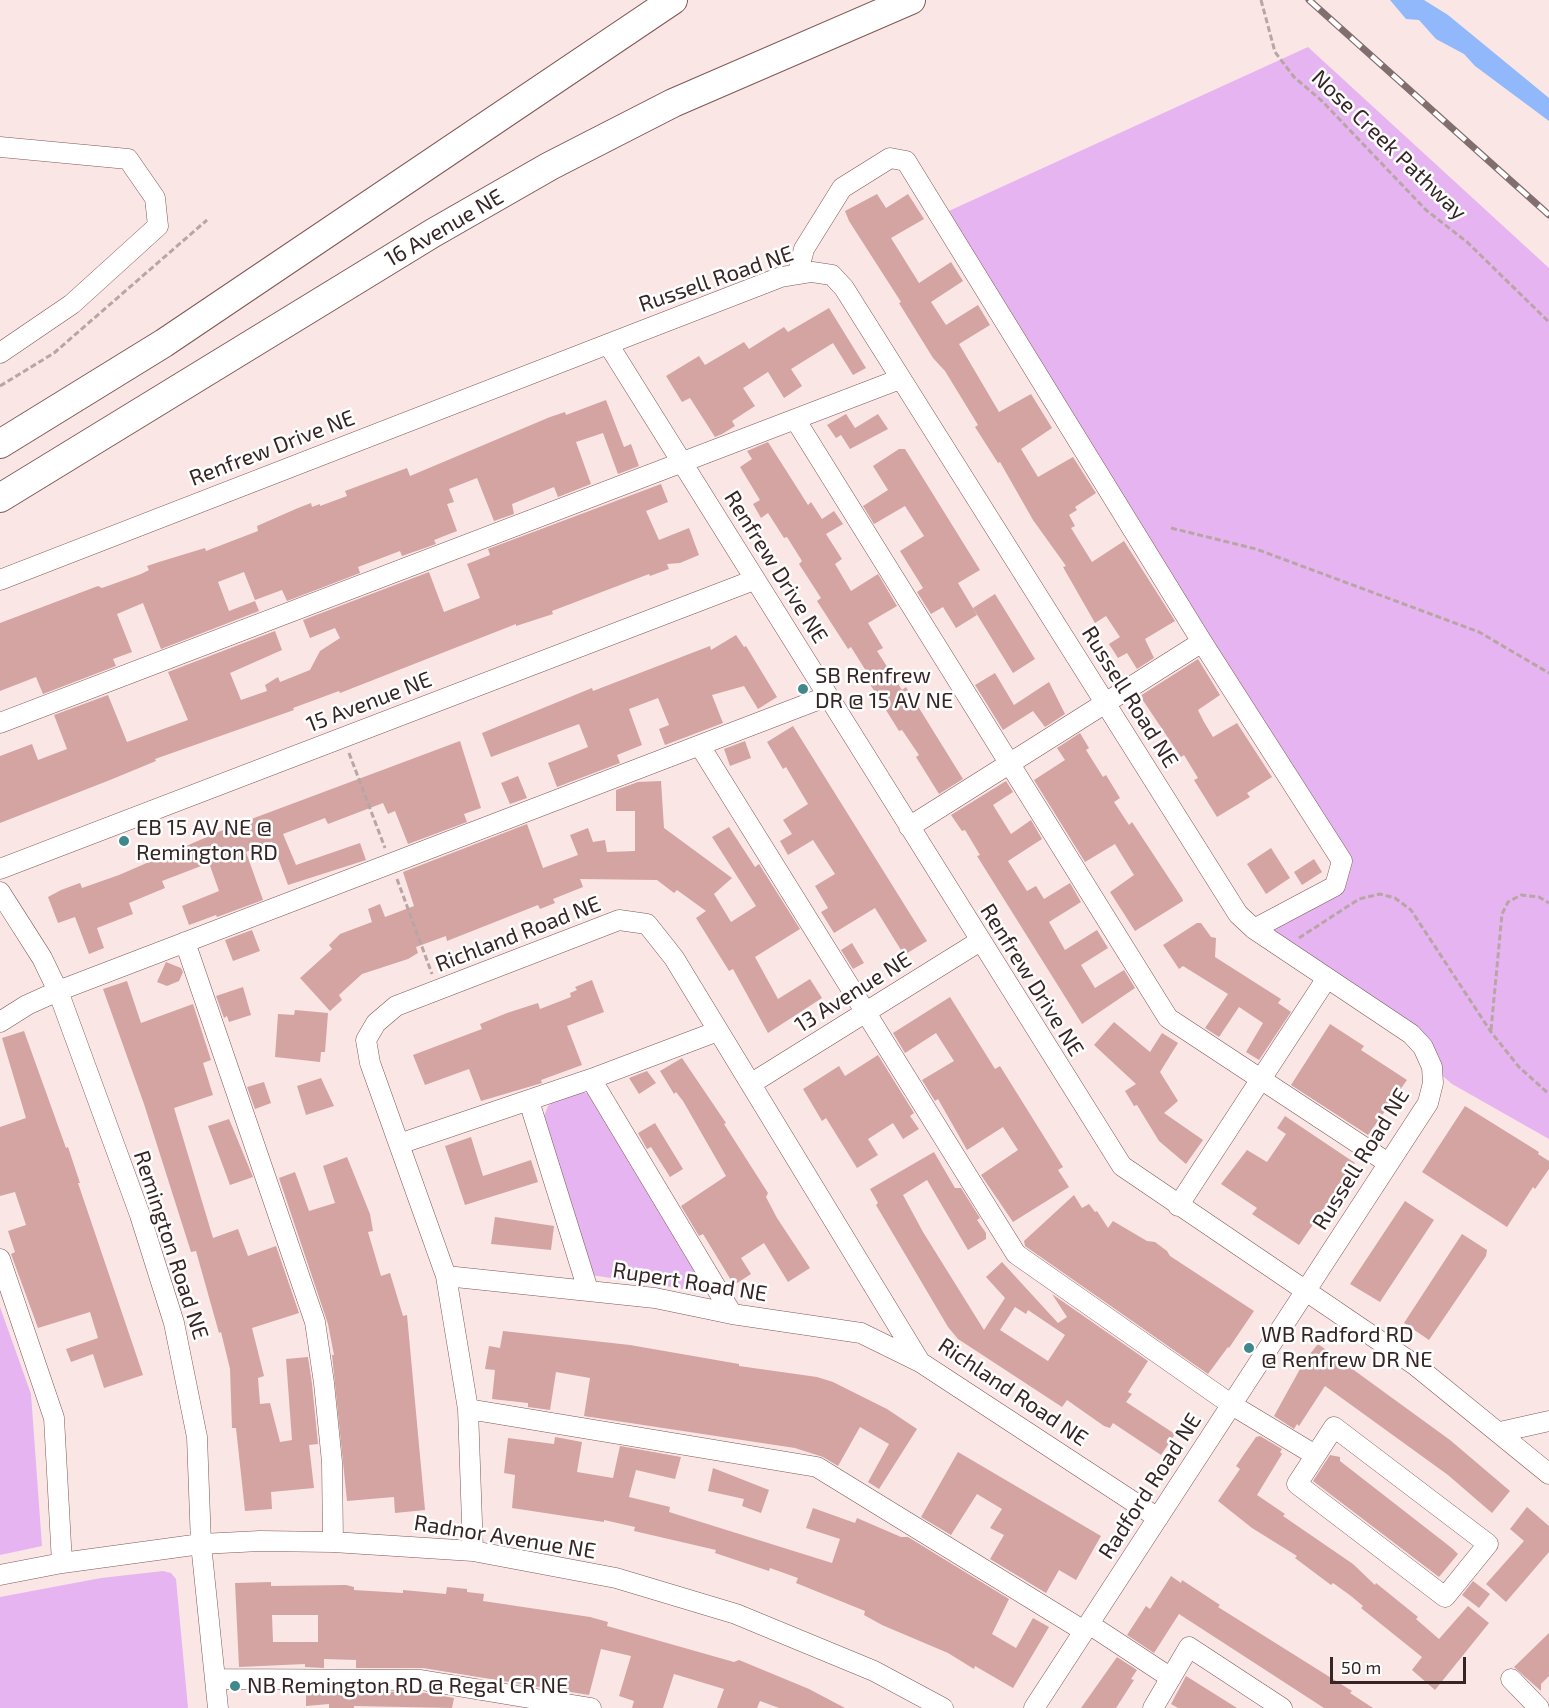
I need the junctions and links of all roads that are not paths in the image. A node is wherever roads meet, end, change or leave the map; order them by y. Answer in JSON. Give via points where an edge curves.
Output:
{"nodes":[{"id":1,"x":673,"y":0,"type":"edge"},
{"id":2,"x":911,"y":0,"type":"edge"},
{"id":3,"x":0,"y":147,"type":"edge"},
{"id":4,"x":798,"y":273,"type":"junction"},
{"id":5,"x":608,"y":344,"type":"junction"},
{"id":6,"x":0,"y":353,"type":"edge"},
{"id":7,"x":900,"y":379,"type":"junction"},
{"id":8,"x":795,"y":419,"type":"junction"},
{"id":9,"x":0,"y":444,"type":"edge"},
{"id":10,"x":684,"y":463,"type":"junction"},
{"id":11,"x":0,"y":498,"type":"edge"},
{"id":12,"x":0,"y":580,"type":"edge"},
{"id":13,"x":754,"y":580,"type":"junction"},
{"id":14,"x":1202,"y":642,"type":"junction"},
{"id":15,"x":828,"y":696,"type":"junction"},
{"id":16,"x":1106,"y":704,"type":"junction"},
{"id":17,"x":0,"y":723,"type":"edge"},
{"id":18,"x":700,"y":746,"type":"junction"},
{"id":19,"x":1011,"y":763,"type":"junction"},
{"id":20,"x":909,"y":827,"type":"junction"},
{"id":21,"x":0,"y":869,"type":"edge"},
{"id":22,"x":0,"y":892,"type":"edge"},
{"id":23,"x":1254,"y":930,"type":"junction"},
{"id":24,"x":980,"y":941,"type":"junction"},
{"id":25,"x":185,"y":942,"type":"junction"},
{"id":26,"x":1327,"y":978,"type":"junction"},
{"id":27,"x":58,"y":991,"type":"junction"},
{"id":28,"x":867,"y":1011,"type":"junction"},
{"id":29,"x":0,"y":1022,"type":"edge"},
{"id":30,"x":718,"y":1031,"type":"junction"},
{"id":31,"x":591,"y":1079,"type":"junction"},
{"id":32,"x":1261,"y":1080,"type":"junction"},
{"id":33,"x":752,"y":1083,"type":"junction"},
{"id":34,"x":529,"y":1101,"type":"junction"},
{"id":35,"x":399,"y":1144,"type":"junction"},
{"id":36,"x":1388,"y":1163,"type":"junction"},
{"id":37,"x":1178,"y":1206,"type":"junction"},
{"id":38,"x":0,"y":1259,"type":"edge"},
{"id":39,"x":446,"y":1276,"type":"junction"},
{"id":40,"x":588,"y":1290,"type":"junction"},
{"id":41,"x":1305,"y":1291,"type":"junction"},
{"id":42,"x":732,"y":1314,"type":"junction"},
{"id":43,"x":920,"y":1362,"type":"junction"},
{"id":44,"x":1232,"y":1405,"type":"junction"},
{"id":45,"x":468,"y":1409,"type":"junction"},
{"id":46,"x":1549,"y":1421,"type":"edge"},
{"id":47,"x":1500,"y":1432,"type":"junction"},
{"id":48,"x":1316,"y":1455,"type":"junction"},
{"id":49,"x":1549,"y":1474,"type":"edge"},
{"id":50,"x":1158,"y":1518,"type":"junction"},
{"id":51,"x":333,"y":1542,"type":"junction"},
{"id":52,"x":201,"y":1545,"type":"junction"},
{"id":53,"x":473,"y":1551,"type":"junction"},
{"id":54,"x":62,"y":1563,"type":"junction"},
{"id":55,"x":0,"y":1575,"type":"edge"},
{"id":56,"x":1087,"y":1628,"type":"junction"},
{"id":57,"x":1172,"y":1678,"type":"junction"},
{"id":58,"x":216,"y":1679,"type":"junction"},
{"id":59,"x":1511,"y":1679,"type":"dead end"},
{"id":60,"x":218,"y":1708,"type":"edge"},
{"id":61,"x":591,"y":1708,"type":"edge"},
{"id":62,"x":943,"y":1708,"type":"edge"},
{"id":63,"x":1034,"y":1708,"type":"edge"},
{"id":64,"x":1153,"y":1708,"type":"edge"},
{"id":65,"x":1282,"y":1708,"type":"edge"},
{"id":66,"x":1539,"y":1708,"type":"edge"}],
"edges":[{"from":1,"to":9,"type":"highway","via":[[164,343]]},
{"from":2,"to":11,"type":"highway","name":"16 Avenue NE","via":[[673,103],[550,166],[355,280]]},
{"from":3,"to":6,"type":"street","via":[[128,159],[155,198],[159,226],[72,304]]},
{"from":4,"to":5,"type":"street","name":"Russell Road NE"},
{"from":4,"to":7,"type":"street","name":"Russell Road NE","via":[[832,275]]},
{"from":4,"to":14,"type":"street","via":[[804,249],[842,188],[890,158],[906,161]]},
{"from":5,"to":10,"type":"street","name":"Renfrew Drive NE"},
{"from":5,"to":12,"type":"street","name":"Renfrew Drive NE"},
{"from":7,"to":8,"type":"street"},
{"from":7,"to":16,"type":"street","name":"Russell Road NE"},
{"from":8,"to":10,"type":"street"},
{"from":8,"to":19,"type":"street"},
{"from":10,"to":13,"type":"street","name":"Renfrew Drive NE"},
{"from":10,"to":17,"type":"street"},
{"from":13,"to":15,"type":"street","name":"Renfrew Drive NE"},
{"from":13,"to":21,"type":"street","name":"15 Avenue NE"},
{"from":14,"to":16,"type":"street"},
{"from":14,"to":23,"type":"street","via":[[1342,861],[1335,886]]},
{"from":15,"to":18,"type":"street"},
{"from":15,"to":20,"type":"street","name":"Renfrew Drive NE"},
{"from":16,"to":19,"type":"street"},
{"from":16,"to":23,"type":"street","name":"Russell Road NE","via":[[1238,914]]},
{"from":18,"to":25,"type":"street"},
{"from":18,"to":28,"type":"street"},
{"from":19,"to":20,"type":"street"},
{"from":19,"to":32,"type":"street","via":[[1168,1018]]},
{"from":20,"to":24,"type":"street","name":"Renfrew Drive NE"},
{"from":22,"to":27,"type":"street","name":"Remington Road NE"},
{"from":23,"to":26,"type":"street","name":"Russell Road NE"},
{"from":24,"to":28,"type":"street","name":"13 Avenue NE"},
{"from":24,"to":37,"type":"street","name":"Renfrew Drive NE","via":[[1109,1149],[1135,1178]]},
{"from":25,"to":27,"type":"street"},
{"from":25,"to":51,"type":"street","via":[[315,1322],[332,1462]]},
{"from":26,"to":32,"type":"street"},
{"from":26,"to":36,"type":"street","name":"Russell Road NE","via":[[1411,1034],[1428,1056],[1433,1083],[1428,1103]]},
{"from":27,"to":29,"type":"street"},
{"from":27,"to":52,"type":"street","name":"Remington Road NE","via":[[140,1215],[174,1323],[197,1437]]},
{"from":28,"to":33,"type":"street","name":"13 Avenue NE"},
{"from":28,"to":44,"type":"street","via":[[1016,1254]]},
{"from":30,"to":31,"type":"street"},
{"from":30,"to":33,"type":"street","name":"Richland Road NE"},
{"from":30,"to":35,"type":"street","name":"Richland Road NE","via":[[658,936],[646,924],[619,920],[396,1006],[376,1023],[366,1040],[370,1063]]},
{"from":31,"to":34,"type":"street"},
{"from":31,"to":42,"type":"street"},
{"from":32,"to":36,"type":"street"},
{"from":32,"to":37,"type":"street"},
{"from":33,"to":43,"type":"street","name":"Richland Road NE"},
{"from":34,"to":35,"type":"street"},
{"from":34,"to":40,"type":"street"},
{"from":35,"to":39,"type":"street","name":"Richland Road NE"},
{"from":36,"to":41,"type":"street","name":"Russell Road NE"},
{"from":37,"to":41,"type":"street","name":"Renfrew Drive NE"},
{"from":38,"to":54,"type":"street","via":[[54,1418]]},
{"from":39,"to":40,"type":"street","name":"Rupert Road NE"},
{"from":39,"to":45,"type":"street","name":"Richland Road NE"},
{"from":40,"to":42,"type":"street","name":"Rupert Road NE","via":[[655,1298]]},
{"from":41,"to":44,"type":"street","name":"Radford Road NE"},
{"from":41,"to":47,"type":"street","name":"Renfrew Drive NE","via":[[1415,1365]]},
{"from":42,"to":43,"type":"street","name":"Rupert Road NE","via":[[861,1333]]},
{"from":43,"to":50,"type":"street","name":"Richland Road NE"},
{"from":44,"to":48,"type":"street"},
{"from":44,"to":50,"type":"street","name":"Radford Road NE"},
{"from":45,"to":53,"type":"street","name":"Richland Road NE"},
{"from":45,"to":56,"type":"street","via":[[818,1467]]},
{"from":46,"to":47,"type":"street"},
{"from":47,"to":49,"type":"street","name":"Renfrew Drive NE"},
{"from":48,"to":48,"type":"street","via":[[1297,1484],[1445,1597],[1488,1544],[1334,1427]]},
{"from":50,"to":56,"type":"street","name":"Radford Road NE"},
{"from":51,"to":52,"type":"street","name":"Radnor Avenue NE"},
{"from":51,"to":53,"type":"street","name":"Radnor Avenue NE"},
{"from":52,"to":54,"type":"street","name":"Radnor Avenue NE"},
{"from":52,"to":58,"type":"street","name":"Remington Road NE"},
{"from":53,"to":62,"type":"street","name":"Radnor Avenue NE","via":[[616,1578],[736,1614],[874,1671]]},
{"from":54,"to":55,"type":"street","name":"Radnor Avenue NE"},
{"from":56,"to":57,"type":"street"},
{"from":56,"to":63,"type":"street","name":"Radford Road NE"},
{"from":57,"to":64,"type":"street"},
{"from":57,"to":65,"type":"street","via":[[1189,1647]]},
{"from":58,"to":60,"type":"street","name":"Remington Road NE"},
{"from":58,"to":61,"type":"street","via":[[421,1680]]},
{"from":59,"to":66,"type":"street"}]}
